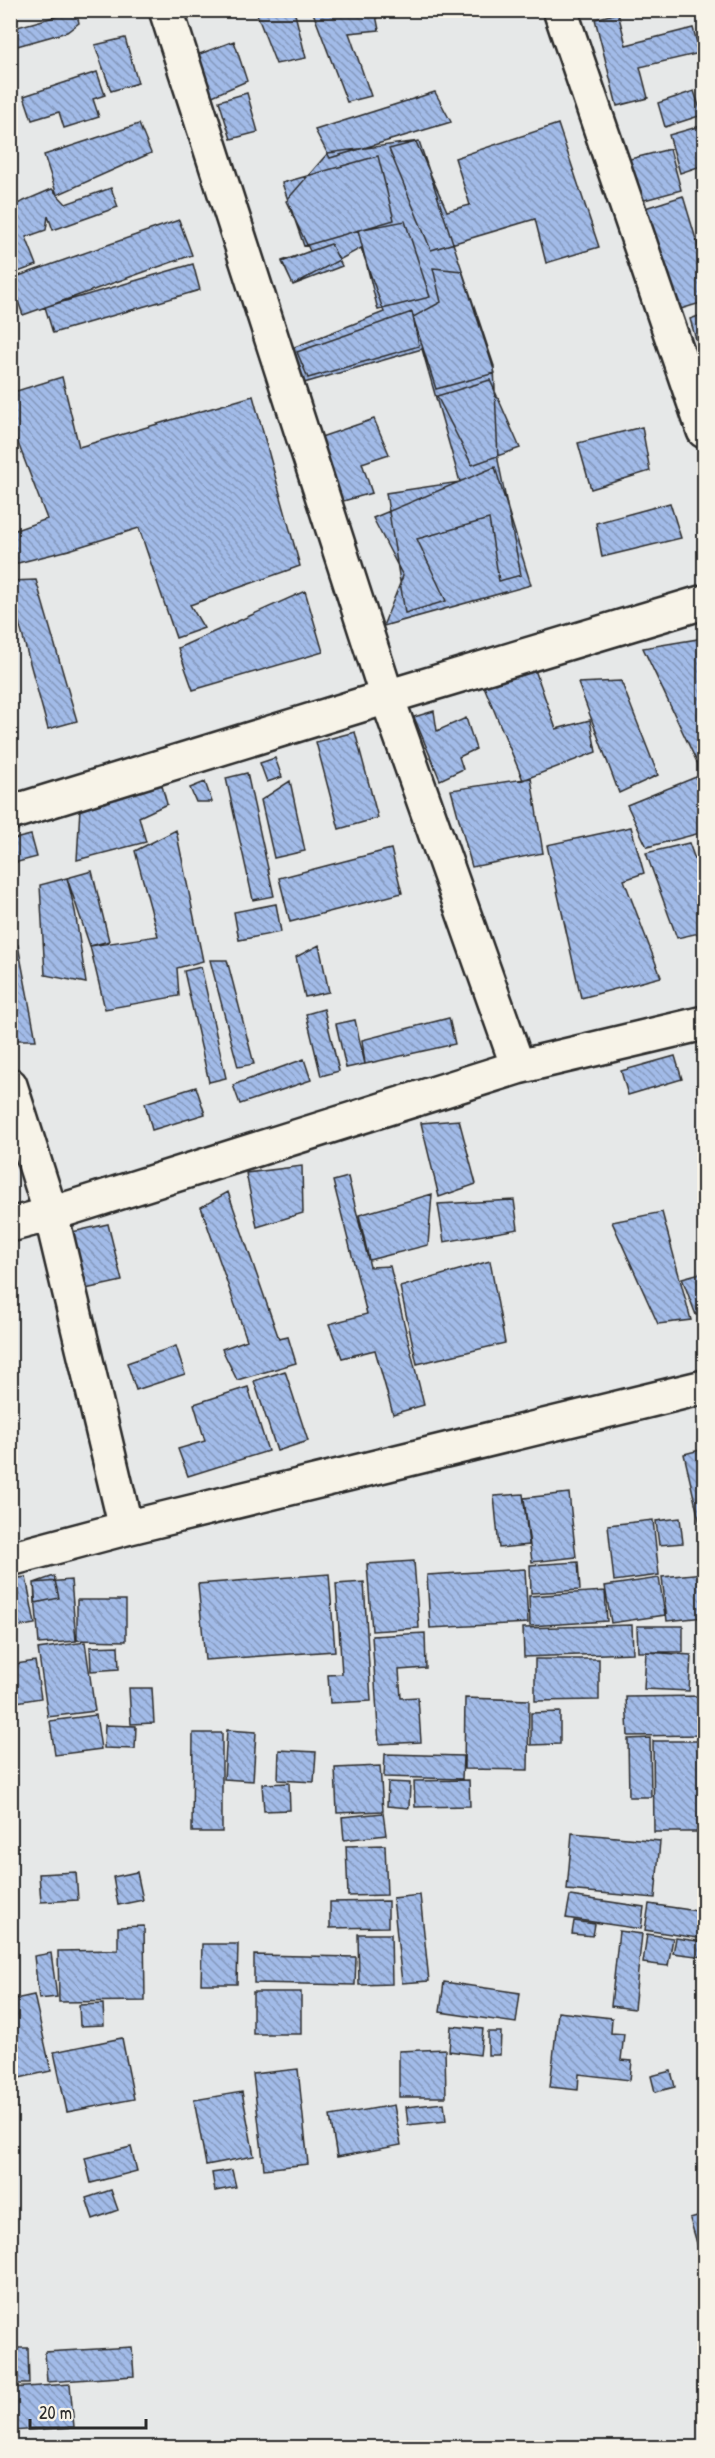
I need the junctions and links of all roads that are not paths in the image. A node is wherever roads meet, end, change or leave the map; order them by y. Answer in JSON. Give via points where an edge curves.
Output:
{"nodes":[{"id":1,"x":165,"y":10,"type":"edge"},
{"id":2,"x":560,"y":10,"type":"edge"},
{"id":3,"x":705,"y":431,"type":"edge"},
{"id":4,"x":705,"y":602,"type":"edge"},
{"id":5,"x":387,"y":697,"type":"junction"},
{"id":6,"x":10,"y":813,"type":"edge"},
{"id":7,"x":705,"y":1023,"type":"edge"},
{"id":8,"x":518,"y":1067,"type":"junction"},
{"id":9,"x":10,"y":1085,"type":"edge"},
{"id":10,"x":51,"y":1214,"type":"junction"},
{"id":11,"x":10,"y":1225,"type":"edge"},
{"id":12,"x":705,"y":1387,"type":"edge"},
{"id":13,"x":126,"y":1528,"type":"junction"},
{"id":14,"x":10,"y":1559,"type":"edge"}],
"edges":[{"from":1,"to":5,"type":"street"},
{"from":2,"to":3,"type":"street"},
{"from":4,"to":5,"type":"street"},
{"from":5,"to":6,"type":"street"},
{"from":5,"to":8,"type":"street"},
{"from":7,"to":8,"type":"street"},
{"from":8,"to":10,"type":"street"},
{"from":9,"to":10,"type":"street"},
{"from":10,"to":11,"type":"street"},
{"from":10,"to":13,"type":"street"},
{"from":12,"to":13,"type":"street"},
{"from":13,"to":14,"type":"street"}]}
